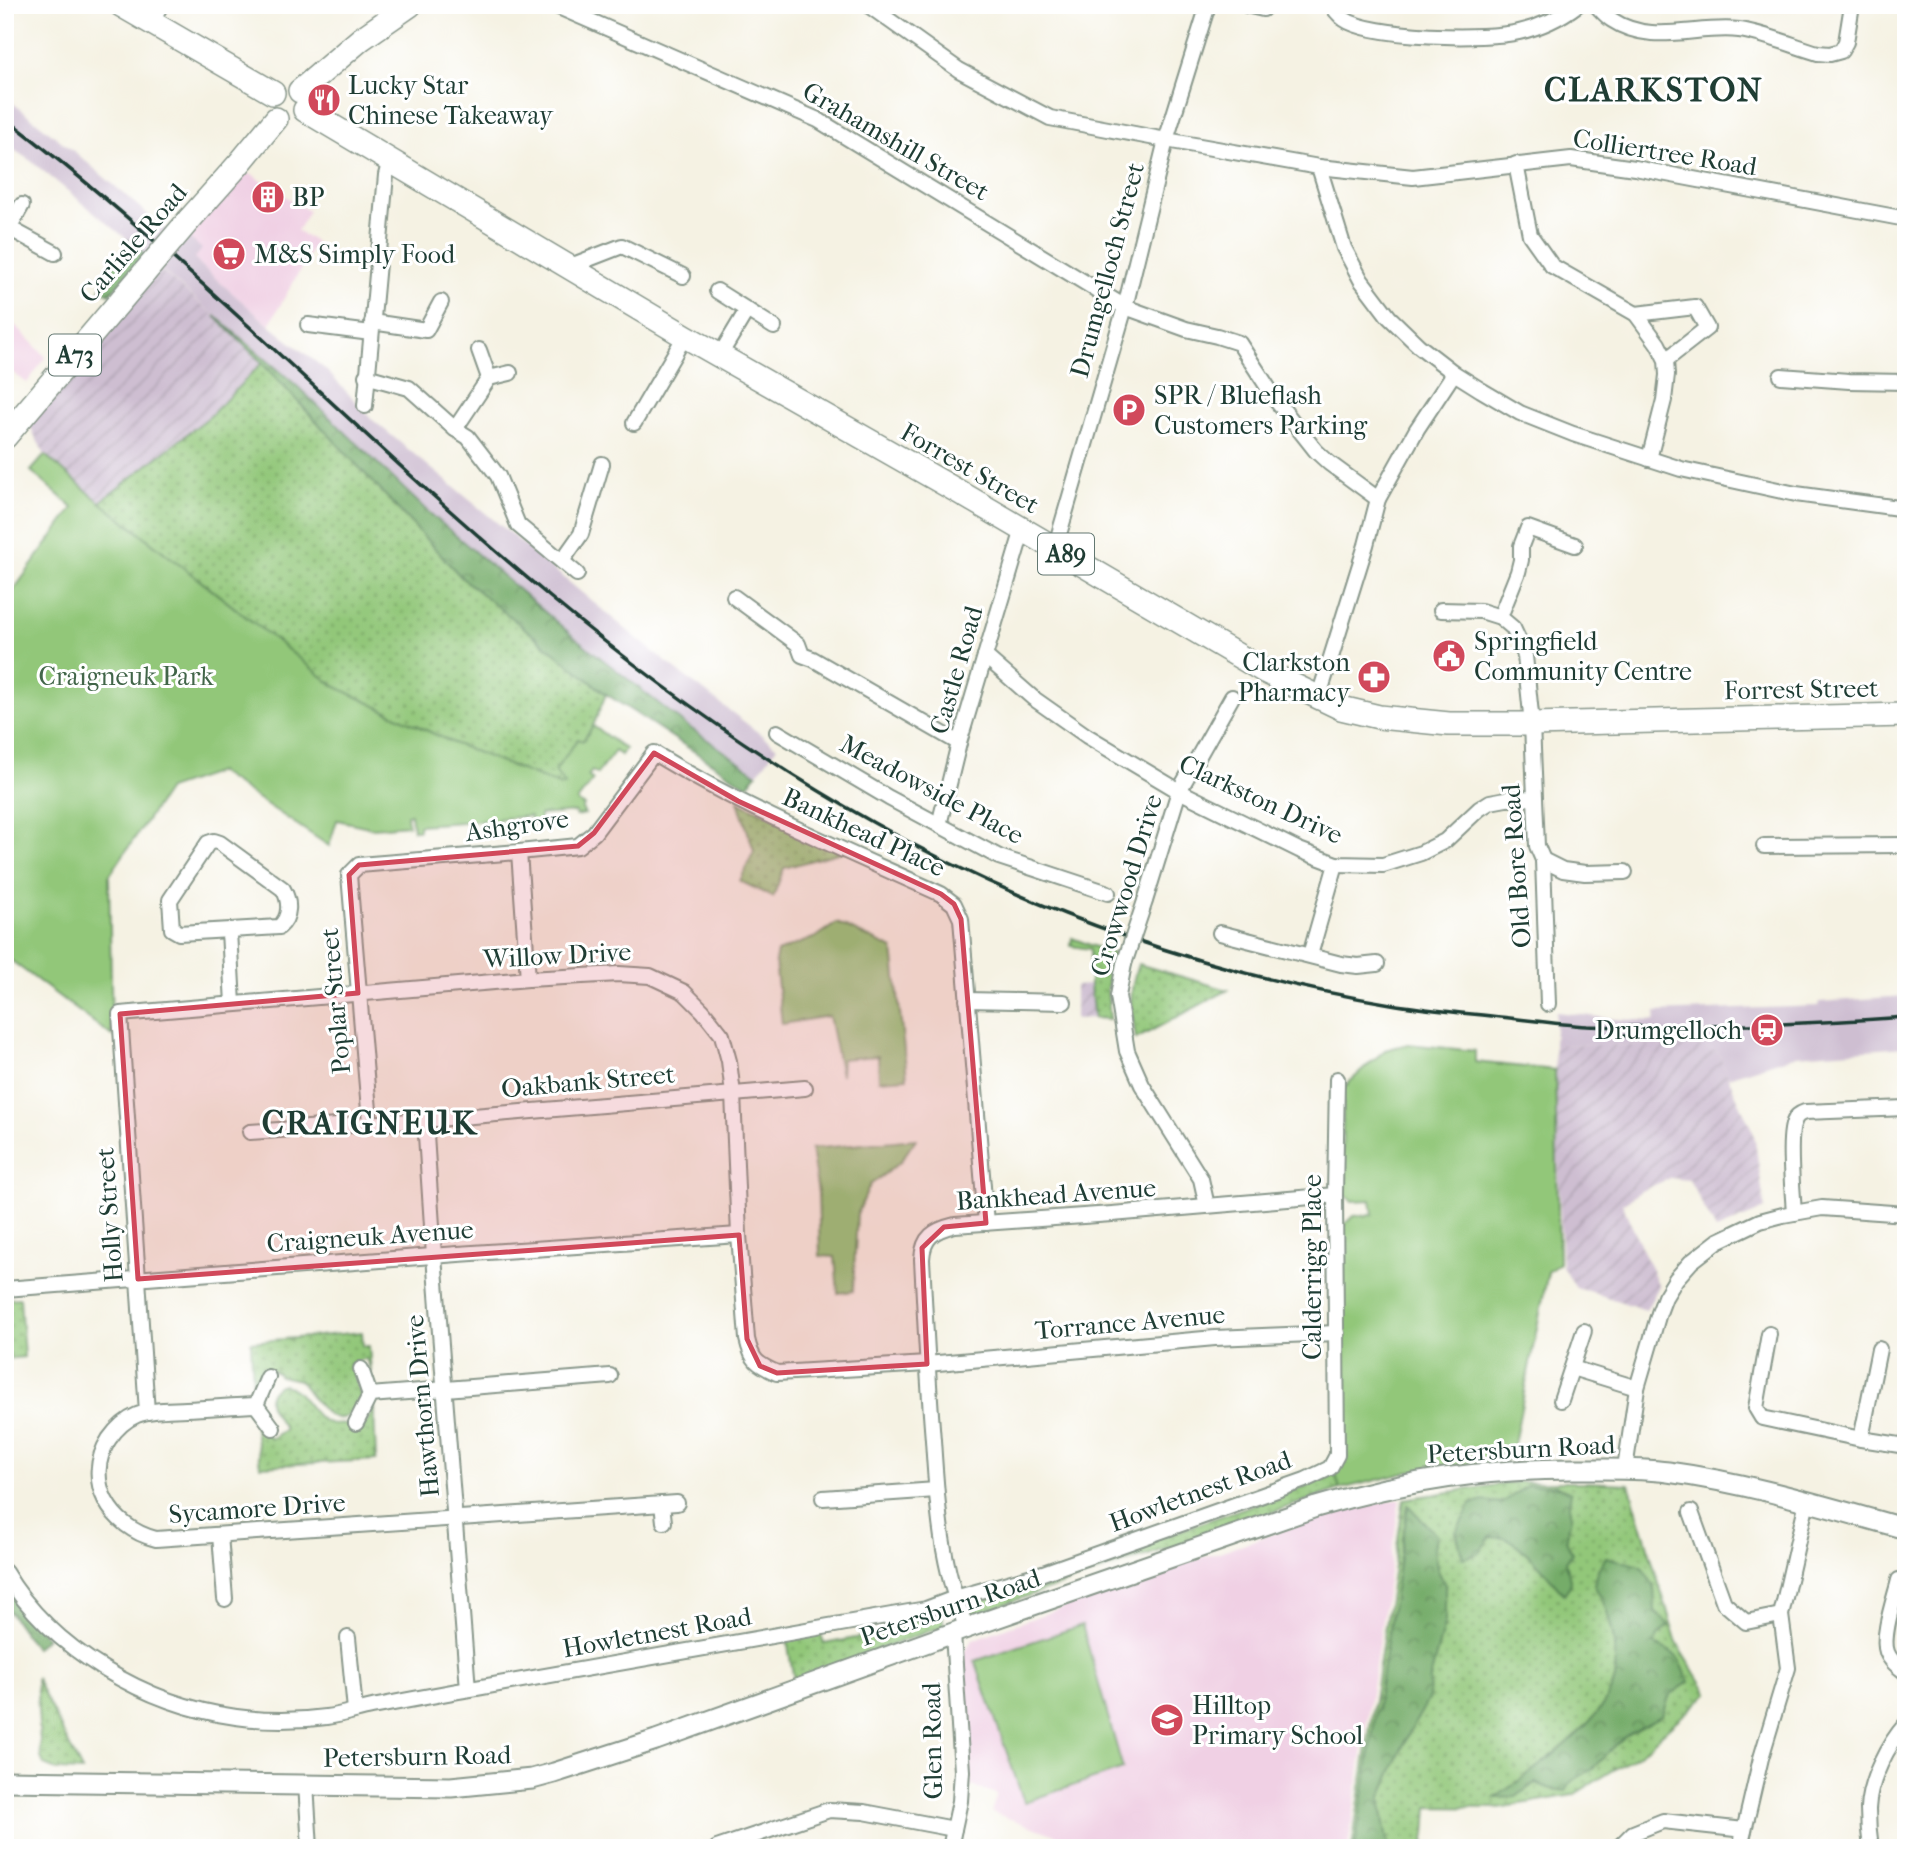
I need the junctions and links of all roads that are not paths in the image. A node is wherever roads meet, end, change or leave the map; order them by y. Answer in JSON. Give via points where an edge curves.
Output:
{"nodes":[{"id":1,"x":121,"y":5,"type":"edge"},
{"id":2,"x":410,"y":5,"type":"edge"},
{"id":3,"x":554,"y":5,"type":"edge"},
{"id":4,"x":868,"y":5,"type":"edge"},
{"id":5,"x":1208,"y":5,"type":"edge"},
{"id":6,"x":1246,"y":5,"type":"edge"},
{"id":7,"x":1337,"y":5,"type":"edge"},
{"id":8,"x":1577,"y":5,"type":"edge"},
{"id":9,"x":1596,"y":5,"type":"edge"},
{"id":10,"x":1852,"y":5,"type":"edge"},
{"id":11,"x":1263,"y":9,"type":"dead end"},
{"id":12,"x":156,"y":14,"type":"edge"},
{"id":13,"x":273,"y":93,"type":"junction"},
{"id":14,"x":302,"y":100,"type":"junction"},
{"id":15,"x":276,"y":119,"type":"junction"},
{"id":16,"x":1166,"y":140,"type":"junction"},
{"id":17,"x":390,"y":160,"type":"junction"},
{"id":18,"x":1516,"y":164,"type":"junction"},
{"id":19,"x":1319,"y":167,"type":"junction"},
{"id":20,"x":22,"y":205,"type":"dead end"},
{"id":21,"x":1906,"y":219,"type":"edge"},
{"id":22,"x":7,"y":227,"type":"edge"},
{"id":23,"x":55,"y":253,"type":"dead end"},
{"id":24,"x":568,"y":267,"type":"junction"},
{"id":25,"x":683,"y":276,"type":"dead end"},
{"id":26,"x":718,"y":291,"type":"dead end"},
{"id":27,"x":441,"y":302,"type":"dead end"},
{"id":28,"x":1125,"y":307,"type":"junction"},
{"id":29,"x":747,"y":310,"type":"junction"},
{"id":30,"x":1636,"y":314,"type":"junction"},
{"id":31,"x":308,"y":325,"type":"dead end"},
{"id":32,"x":372,"y":327,"type":"junction"},
{"id":33,"x":774,"y":327,"type":"dead end"},
{"id":34,"x":685,"y":336,"type":"junction"},
{"id":35,"x":479,"y":351,"type":"dead end"},
{"id":36,"x":720,"y":355,"type":"junction"},
{"id":37,"x":1666,"y":360,"type":"junction"},
{"id":38,"x":510,"y":373,"type":"dead end"},
{"id":39,"x":1454,"y":373,"type":"junction"},
{"id":40,"x":366,"y":376,"type":"junction"},
{"id":41,"x":1781,"y":376,"type":"dead end"},
{"id":42,"x":489,"y":378,"type":"junction"},
{"id":43,"x":1906,"y":382,"type":"edge"},
{"id":44,"x":365,"y":406,"type":"dead end"},
{"id":45,"x":634,"y":423,"type":"dead end"},
{"id":46,"x":455,"y":429,"type":"junction"},
{"id":47,"x":5,"y":437,"type":"edge"},
{"id":48,"x":1649,"y":459,"type":"junction"},
{"id":49,"x":602,"y":464,"type":"dead end"},
{"id":50,"x":1378,"y":499,"type":"junction"},
{"id":51,"x":1906,"y":509,"type":"edge"},
{"id":52,"x":1023,"y":529,"type":"junction"},
{"id":53,"x":1575,"y":545,"type":"dead end"},
{"id":54,"x":1055,"y":548,"type":"junction"},
{"id":55,"x":562,"y":561,"type":"junction"},
{"id":56,"x":577,"y":574,"type":"dead end"},
{"id":57,"x":734,"y":597,"type":"dead end"},
{"id":58,"x":1441,"y":610,"type":"dead end"},
{"id":59,"x":1500,"y":617,"type":"junction"},
{"id":60,"x":985,"y":656,"type":"junction"},
{"id":61,"x":1232,"y":697,"type":"dead end"},
{"id":62,"x":1318,"y":699,"type":"junction"},
{"id":63,"x":1906,"y":715,"type":"edge"},
{"id":64,"x":1532,"y":724,"type":"junction"},
{"id":65,"x":778,"y":732,"type":"dead end"},
{"id":66,"x":959,"y":743,"type":"junction"},
{"id":67,"x":654,"y":753,"type":"joint"},
{"id":68,"x":1179,"y":791,"type":"junction"},
{"id":69,"x":1535,"y":798,"type":"junction"},
{"id":70,"x":939,"y":825,"type":"junction"},
{"id":71,"x":1906,"y":845,"type":"edge"},
{"id":72,"x":1764,"y":846,"type":"dead end"},
{"id":73,"x":519,"y":852,"type":"junction"},
{"id":74,"x":1543,"y":860,"type":"junction"},
{"id":75,"x":1336,"y":864,"type":"junction"},
{"id":76,"x":1625,"y":872,"type":"dead end"},
{"id":77,"x":349,"y":875,"type":"joint"},
{"id":78,"x":1108,"y":893,"type":"dead end"},
{"id":79,"x":229,"y":931,"type":"junction"},
{"id":80,"x":1220,"y":933,"type":"dead end"},
{"id":81,"x":1310,"y":955,"type":"junction"},
{"id":82,"x":1377,"y":964,"type":"dead end"},
{"id":83,"x":528,"y":979,"type":"junction"},
{"id":84,"x":358,"y":993,"type":"junction"},
{"id":85,"x":967,"y":1000,"type":"junction"},
{"id":86,"x":1064,"y":1002,"type":"dead end"},
{"id":87,"x":233,"y":1004,"type":"junction"},
{"id":88,"x":1548,"y":1004,"type":"dead end"},
{"id":89,"x":120,"y":1014,"type":"joint"},
{"id":90,"x":1337,"y":1079,"type":"dead end"},
{"id":91,"x":804,"y":1088,"type":"dead end"},
{"id":92,"x":733,"y":1094,"type":"junction"},
{"id":93,"x":1906,"y":1108,"type":"edge"},
{"id":94,"x":425,"y":1119,"type":"junction"},
{"id":95,"x":370,"y":1122,"type":"junction"},
{"id":96,"x":250,"y":1132,"type":"dead end"},
{"id":97,"x":1335,"y":1195,"type":"junction"},
{"id":98,"x":1207,"y":1206,"type":"junction"},
{"id":99,"x":1794,"y":1213,"type":"junction"},
{"id":100,"x":1906,"y":1214,"type":"edge"},
{"id":101,"x":986,"y":1223,"type":"junction"},
{"id":102,"x":739,"y":1235,"type":"junction"},
{"id":103,"x":434,"y":1256,"type":"junction"},
{"id":104,"x":138,"y":1279,"type":"junction"},
{"id":105,"x":5,"y":1289,"type":"edge"},
{"id":106,"x":1584,"y":1331,"type":"dead end"},
{"id":107,"x":1337,"y":1334,"type":"junction"},
{"id":108,"x":1769,"y":1334,"type":"dead end"},
{"id":109,"x":1879,"y":1349,"type":"dead end"},
{"id":110,"x":927,"y":1364,"type":"junction"},
{"id":111,"x":1572,"y":1368,"type":"junction"},
{"id":112,"x":361,"y":1369,"type":"dead end"},
{"id":113,"x":610,"y":1376,"type":"dead end"},
{"id":114,"x":268,"y":1377,"type":"dead end"},
{"id":115,"x":1637,"y":1388,"type":"junction"},
{"id":116,"x":445,"y":1389,"type":"junction"},
{"id":117,"x":370,"y":1395,"type":"junction"},
{"id":118,"x":1561,"y":1400,"type":"dead end"},
{"id":119,"x":256,"y":1405,"type":"junction"},
{"id":120,"x":146,"y":1412,"type":"junction"},
{"id":121,"x":356,"y":1423,"type":"dead end"},
{"id":122,"x":272,"y":1427,"type":"dead end"},
{"id":123,"x":1861,"y":1440,"type":"junction"},
{"id":124,"x":1906,"y":1446,"type":"edge"},
{"id":125,"x":1337,"y":1455,"type":"joint"},
{"id":126,"x":1625,"y":1469,"type":"junction"},
{"id":127,"x":936,"y":1490,"type":"junction"},
{"id":128,"x":823,"y":1498,"type":"dead end"},
{"id":129,"x":1807,"y":1501,"type":"junction"},
{"id":130,"x":1692,"y":1512,"type":"dead end"},
{"id":131,"x":455,"y":1519,"type":"junction"},
{"id":132,"x":664,"y":1522,"type":"dead end"},
{"id":133,"x":1906,"y":1529,"type":"edge"},
{"id":134,"x":220,"y":1535,"type":"junction"},
{"id":135,"x":5,"y":1572,"type":"edge"},
{"id":136,"x":1899,"y":1580,"type":"dead end"},
{"id":137,"x":955,"y":1598,"type":"junction"},
{"id":138,"x":225,"y":1599,"type":"dead end"},
{"id":139,"x":1781,"y":1615,"type":"junction"},
{"id":140,"x":960,"y":1631,"type":"junction"},
{"id":141,"x":348,"y":1637,"type":"dead end"},
{"id":142,"x":1906,"y":1673,"type":"edge"},
{"id":143,"x":468,"y":1689,"type":"junction"},
{"id":144,"x":355,"y":1710,"type":"junction"},
{"id":145,"x":1906,"y":1724,"type":"edge"},
{"id":146,"x":5,"y":1781,"type":"edge"},
{"id":147,"x":306,"y":1784,"type":"junction"},
{"id":148,"x":954,"y":1829,"type":"junction"},
{"id":149,"x":1744,"y":1830,"type":"junction"},
{"id":150,"x":310,"y":1848,"type":"edge"},
{"id":151,"x":717,"y":1848,"type":"edge"},
{"id":152,"x":950,"y":1848,"type":"edge"},
{"id":153,"x":1618,"y":1848,"type":"edge"},
{"id":154,"x":1740,"y":1848,"type":"edge"},
{"id":155,"x":1871,"y":1848,"type":"edge"}],
"edges":[{"from":1,"to":12,"type":"main road"},
{"from":2,"to":14,"type":"main road","via":[[361,39]]},
{"from":3,"to":28,"type":"street","name":"Grahamshill Street","via":[[818,120]]},
{"from":4,"to":16,"type":"street","name":"Colliertree Road","via":[[959,70],[1050,118]]},
{"from":5,"to":16,"type":"street","name":"Drumgelloch Street"},
{"from":6,"to":11,"type":"street"},
{"from":7,"to":8,"type":"street","via":[[1343,19],[1360,26],[1462,37],[1516,33],[1542,25]]},
{"from":9,"to":10,"type":"street","via":[[1611,20],[1645,33],[1741,30],[1830,54],[1841,51],[1846,42]]},
{"from":12,"to":13,"type":"main road"},
{"from":13,"to":14,"type":"main road","via":[[289,86]]},
{"from":13,"to":15,"type":"main road","via":[[269,108]]},
{"from":14,"to":15,"type":"main road","via":[[301,116],[289,122]]},
{"from":14,"to":17,"type":"main road","name":"Forrest Street","number":"A89"},
{"from":15,"to":47,"type":"main road","name":"Carlisle Road","number":"A73","bridge":true},
{"from":16,"to":19,"type":"street","name":"Colliertree Road"},
{"from":16,"to":28,"type":"street","name":"Drumgelloch Street"},
{"from":17,"to":24,"type":"main road","name":"Forrest Street","number":"A89"},
{"from":17,"to":32,"type":"street"},
{"from":18,"to":19,"type":"street","name":"Colliertree Road","via":[[1413,177]]},
{"from":18,"to":21,"type":"street","name":"Colliertree Road","via":[[1584,160]]},
{"from":18,"to":30,"type":"street","via":[[1530,235],[1552,266]]},
{"from":19,"to":39,"type":"street","via":[[1344,248],[1361,280],[1389,317]]},
{"from":20,"to":22,"type":"street"},
{"from":22,"to":23,"type":"street"},
{"from":24,"to":25,"type":"street","via":[[622,246]]},
{"from":24,"to":34,"type":"main road","name":"Forrest Street","number":"A89"},
{"from":26,"to":29,"type":"street"},
{"from":27,"to":32,"type":"street","via":[[426,330]]},
{"from":28,"to":50,"type":"street","name":"Grahamshill Street","via":[[1239,343],[1316,451]]},
{"from":28,"to":54,"type":"street","name":"Drumgelloch Street"},
{"from":29,"to":33,"type":"street"},
{"from":29,"to":36,"type":"street"},
{"from":30,"to":37,"type":"street"},
{"from":30,"to":37,"type":"street","via":[[1695,307],[1707,328]]},
{"from":31,"to":32,"type":"street"},
{"from":32,"to":40,"type":"street"},
{"from":34,"to":36,"type":"main road","name":"Forrest Street","number":"A89"},
{"from":34,"to":45,"type":"street"},
{"from":35,"to":42,"type":"street"},
{"from":36,"to":52,"type":"main road","name":"Forrest Street","number":"A89"},
{"from":37,"to":48,"type":"street","via":[[1664,400]]},
{"from":38,"to":42,"type":"street"},
{"from":39,"to":48,"type":"street","via":[[1520,413]]},
{"from":39,"to":50,"type":"street"},
{"from":40,"to":44,"type":"street"},
{"from":40,"to":46,"type":"street","via":[[409,388]]},
{"from":41,"to":43,"type":"street"},
{"from":42,"to":46,"type":"street"},
{"from":46,"to":55,"type":"street","via":[[468,437],[498,476],[518,525]]},
{"from":48,"to":51,"type":"street","via":[[1796,494]]},
{"from":49,"to":55,"type":"street","via":[[581,534]]},
{"from":50,"to":62,"type":"street"},
{"from":52,"to":54,"type":"main road","name":"Forrest Street","number":"A89"},
{"from":52,"to":60,"type":"street","name":"Castle Road"},
{"from":53,"to":59,"type":"street","via":[[1528,527],[1518,572]]},
{"from":54,"to":62,"type":"main road","name":"Forrest Street","number":"A89"},
{"from":55,"to":56,"type":"street"},
{"from":57,"to":66,"type":"street","via":[[799,644],[802,655]]},
{"from":58,"to":59,"type":"street","via":[[1481,611]]},
{"from":59,"to":64,"type":"street","name":"Old Bore Road","via":[[1513,628],[1525,656]]},
{"from":60,"to":66,"type":"street","name":"Castle Road"},
{"from":60,"to":68,"type":"street","name":"Clarkston Drive","via":[[1087,736]]},
{"from":61,"to":68,"type":"street","name":"Crowwood Drive"},
{"from":62,"to":64,"type":"main road","name":"Forrest Street","number":"A89","via":[[1379,717],[1449,724]]},
{"from":63,"to":64,"type":"main road","name":"Forrest Street","number":"A89"},
{"from":64,"to":69,"type":"street","name":"Old Bore Road"},
{"from":65,"to":70,"type":"street","name":"Meadowside Place"},
{"from":66,"to":70,"type":"street","name":"Castle Road"},
{"from":67,"to":73,"type":"street","name":"Ashgrove","via":[[594,833],[578,845]]},
{"from":67,"to":85,"type":"street","name":"Bankhead Place","via":[[738,801],[948,899],[961,919]]},
{"from":68,"to":75,"type":"street","name":"Clarkston Drive"},
{"from":68,"to":98,"type":"street","name":"Crowwood Drive","bridge":true,"via":[[1118,996],[1127,1051],[1142,1085],[1201,1179]]},
{"from":69,"to":74,"type":"street","name":"Old Bore Road","via":[[1537,846]]},
{"from":69,"to":75,"type":"street","name":"Clarkston Drive","via":[[1490,802],[1445,841],[1421,853],[1383,865]]},
{"from":70,"to":78,"type":"street","name":"Meadowside Place","via":[[999,857]]},
{"from":71,"to":72,"type":"street"},
{"from":73,"to":77,"type":"street","name":"Ashgrove","via":[[359,865]]},
{"from":73,"to":83,"type":"street"},
{"from":74,"to":76,"type":"street","via":[[1563,870]]},
{"from":74,"to":88,"type":"street","name":"Old Bore Road"},
{"from":75,"to":81,"type":"street"},
{"from":77,"to":84,"type":"street","name":"Poplar Street"},
{"from":79,"to":79,"type":"street","via":[[179,933],[172,929],[170,900],[208,843],[214,841],[287,897],[288,911],[279,927]]},
{"from":79,"to":87,"type":"street"},
{"from":80,"to":81,"type":"street"},
{"from":81,"to":82,"type":"street","via":[[1342,964]]},
{"from":83,"to":84,"type":"street","name":"Willow Drive"},
{"from":83,"to":92,"type":"street","name":"Willow Drive","via":[[650,976],[684,992],[722,1035]]},
{"from":84,"to":87,"type":"street","name":"Willow Drive"},
{"from":84,"to":95,"type":"street","name":"Poplar Street"},
{"from":85,"to":86,"type":"street"},
{"from":85,"to":101,"type":"street","name":"Bankhead Place"},
{"from":87,"to":89,"type":"street","name":"Willow Drive"},
{"from":89,"to":104,"type":"street","name":"Holly Street"},
{"from":90,"to":97,"type":"street","name":"Calderrigg Place"},
{"from":91,"to":92,"type":"street","name":"Oakbank Street"},
{"from":92,"to":94,"type":"street","name":"Oakbank Street"},
{"from":92,"to":102,"type":"street","name":"Willow Drive"},
{"from":93,"to":99,"type":"street","via":[[1798,1115],[1791,1137]]},
{"from":94,"to":95,"type":"street","name":"Oakbank Street"},
{"from":94,"to":103,"type":"street","name":"Hawthorn Drive"},
{"from":95,"to":96,"type":"street","name":"Oakbank Street"},
{"from":97,"to":98,"type":"street","name":"Bankhead Avenue"},
{"from":97,"to":107,"type":"street","name":"Calderrigg Place"},
{"from":98,"to":101,"type":"street","name":"Bankhead Avenue"},
{"from":99,"to":100,"type":"street","via":[[1822,1208]]},
{"from":99,"to":115,"type":"street","via":[[1760,1221],[1718,1241],[1691,1262],[1665,1297]]},
{"from":101,"to":110,"type":"street","name":"Bankhead Avenue","via":[[944,1227],[922,1248]]},
{"from":102,"to":103,"type":"street","name":"Craigneuk Avenue"},
{"from":102,"to":110,"type":"street","name":"Willow Drive","via":[[747,1339],[760,1366],[777,1373]]},
{"from":103,"to":104,"type":"street","name":"Craigneuk Avenue"},
{"from":103,"to":116,"type":"street","name":"Hawthorn Drive"},
{"from":104,"to":105,"type":"street","name":"Craigneuk Avenue"},
{"from":104,"to":120,"type":"street","name":"Holly Street"},
{"from":106,"to":111,"type":"street"},
{"from":107,"to":110,"type":"street","name":"Torrance Avenue","via":[[1215,1339]]},
{"from":107,"to":125,"type":"street","name":"Calderrigg Place"},
{"from":108,"to":123,"type":"street","via":[[1756,1408],[1762,1418]]},
{"from":109,"to":123,"type":"street"},
{"from":110,"to":127,"type":"street","name":"Bankhead Avenue"},
{"from":111,"to":115,"type":"street"},
{"from":111,"to":118,"type":"street"},
{"from":112,"to":117,"type":"street"},
{"from":113,"to":116,"type":"street"},
{"from":114,"to":119,"type":"street"},
{"from":115,"to":126,"type":"street"},
{"from":116,"to":117,"type":"street"},
{"from":116,"to":131,"type":"street","name":"Hawthorn Drive"},
{"from":117,"to":121,"type":"street"},
{"from":119,"to":120,"type":"street"},
{"from":119,"to":122,"type":"street"},
{"from":120,"to":134,"type":"street","name":"Sycamore Drive","via":[[124,1422],[103,1448],[98,1481],[107,1504],[142,1536]]},
{"from":123,"to":124,"type":"street"},
{"from":125,"to":137,"type":"street","name":"Howletnest Road","via":[[1330,1468],[1305,1480],[1042,1573]]},
{"from":126,"to":129,"type":"main road","name":"Petersburn Road","via":[[1701,1477]]},
{"from":126,"to":140,"type":"main road","name":"Petersburn Road","via":[[1543,1468],[1465,1474],[1352,1496]]},
{"from":127,"to":128,"type":"street"},
{"from":127,"to":137,"type":"street","name":"Bankhead Avenue"},
{"from":129,"to":133,"type":"main road","name":"Petersburn Road"},
{"from":129,"to":139,"type":"street"},
{"from":130,"to":139,"type":"street","via":[[1724,1603],[1746,1622]]},
{"from":131,"to":132,"type":"street","name":"Sycamore Drive","via":[[669,1504]]},
{"from":131,"to":134,"type":"street","name":"Sycamore Drive"},
{"from":131,"to":143,"type":"street","name":"Hawthorn Drive"},
{"from":134,"to":138,"type":"street"},
{"from":135,"to":144,"type":"street","name":"Howletnest Road","via":[[60,1637],[148,1692],[234,1717],[326,1717]]},
{"from":136,"to":142,"type":"street","via":[[1886,1650]]},
{"from":137,"to":140,"type":"street","name":"Bankhead Avenue"},
{"from":137,"to":143,"type":"street","name":"Howletnest Road","via":[[926,1609]]},
{"from":139,"to":149,"type":"street","via":[[1788,1668]]},
{"from":140,"to":147,"type":"main road","name":"Petersburn Road","via":[[656,1740],[532,1779],[451,1787]]},
{"from":140,"to":148,"type":"street","name":"Glen Road","via":[[962,1771]]},
{"from":141,"to":144,"type":"street"},
{"from":143,"to":144,"type":"street","name":"Howletnest Road"},
{"from":145,"to":155,"type":"street","via":[[1892,1740],[1873,1786],[1868,1807]]},
{"from":146,"to":147,"type":"main road","name":"Petersburn Road"},
{"from":147,"to":150,"type":"street"},
{"from":148,"to":151,"type":"street","via":[[829,1810]]},
{"from":148,"to":152,"type":"street","name":"Glen Road"},
{"from":149,"to":153,"type":"street","via":[[1663,1821],[1633,1833]]},
{"from":149,"to":154,"type":"street"}]}
